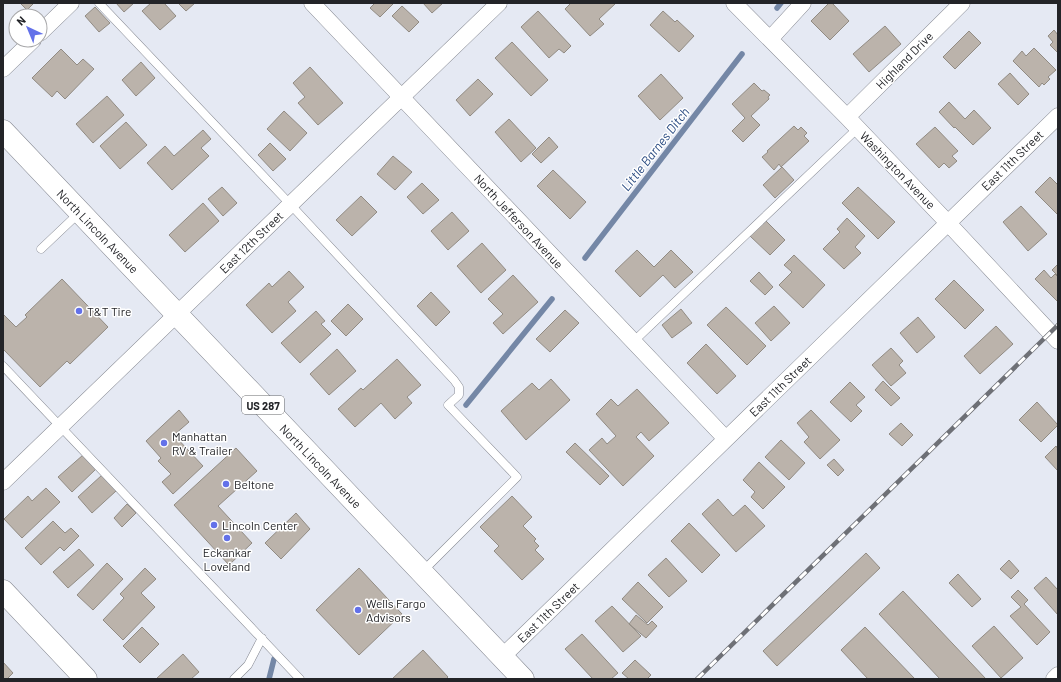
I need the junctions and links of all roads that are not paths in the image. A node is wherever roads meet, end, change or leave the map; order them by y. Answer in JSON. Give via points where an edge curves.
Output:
{"nodes":[{"id":1,"x":70,"y":3,"type":"edge"},
{"id":2,"x":99,"y":3,"type":"edge"},
{"id":3,"x":312,"y":3,"type":"edge"},
{"id":4,"x":499,"y":3,"type":"edge"},
{"id":5,"x":734,"y":3,"type":"edge"},
{"id":6,"x":803,"y":3,"type":"edge"},
{"id":7,"x":962,"y":3,"type":"edge"},
{"id":8,"x":48,"y":25,"type":"edge"},
{"id":9,"x":770,"y":39,"type":"junction"},
{"id":10,"x":25,"y":48,"type":"edge"},
{"id":11,"x":3,"y":69,"type":"edge"},
{"id":12,"x":402,"y":97,"type":"junction"},
{"id":13,"x":1058,"y":116,"type":"edge"},
{"id":14,"x":847,"y":117,"type":"junction"},
{"id":15,"x":858,"y":128,"type":"junction"},
{"id":16,"x":3,"y":131,"type":"edge"},
{"id":17,"x":290,"y":204,"type":"junction"},
{"id":18,"x":80,"y":212,"type":"junction"},
{"id":19,"x":948,"y":223,"type":"junction"},
{"id":20,"x":40,"y":248,"type":"dead end"},
{"id":21,"x":177,"y":314,"type":"junction"},
{"id":22,"x":1058,"y":341,"type":"edge"},
{"id":23,"x":633,"y":342,"type":"junction"},
{"id":24,"x":3,"y":366,"type":"edge"},
{"id":25,"x":60,"y":426,"type":"junction"},
{"id":26,"x":726,"y":439,"type":"junction"},
{"id":27,"x":3,"y":482,"type":"edge"},
{"id":28,"x":422,"y":572,"type":"junction"},
{"id":29,"x":3,"y":591,"type":"edge"},
{"id":30,"x":262,"y":638,"type":"junction"},
{"id":31,"x":502,"y":657,"type":"junction"},
{"id":32,"x":1058,"y":675,"type":"edge"},
{"id":33,"x":86,"y":679,"type":"edge"},
{"id":34,"x":234,"y":679,"type":"edge"},
{"id":35,"x":300,"y":679,"type":"edge"},
{"id":36,"x":523,"y":679,"type":"edge"},
{"id":37,"x":1054,"y":679,"type":"edge"}],
"edges":[{"from":1,"to":8,"type":"street"},
{"from":2,"to":17,"type":"lane"},
{"from":3,"to":12,"type":"street","name":"North Jefferson Avenue"},
{"from":4,"to":12,"type":"street","name":"East 12th Street"},
{"from":5,"to":9,"type":"street","name":"Washington Avenue"},
{"from":6,"to":9,"type":"street"},
{"from":7,"to":14,"type":"street","name":"Highland Drive"},
{"from":9,"to":14,"type":"street","name":"Washington Avenue"},
{"from":10,"to":11,"type":"street"},
{"from":12,"to":17,"type":"street","name":"East 12th Street"},
{"from":12,"to":23,"type":"street","name":"North Jefferson Avenue"},
{"from":13,"to":19,"type":"street","name":"East 11th Street"},
{"from":14,"to":15,"type":"street","name":"Washington Avenue"},
{"from":15,"to":19,"type":"street","name":"Washington Avenue"},
{"from":15,"to":23,"type":"lane"},
{"from":16,"to":18,"type":"highway","name":"North Lincoln Avenue","number":"US 287"},
{"from":17,"to":21,"type":"street","name":"East 12th Street"},
{"from":17,"to":28,"type":"lane","via":[[457,383],[459,395],[448,406],[517,477]]},
{"from":18,"to":20,"type":"lane"},
{"from":18,"to":21,"type":"highway","name":"North Lincoln Avenue","number":"US 287"},
{"from":19,"to":22,"type":"street","name":"Washington Avenue"},
{"from":19,"to":26,"type":"street","name":"East 11th Street"},
{"from":21,"to":25,"type":"street","name":"East 12th Street"},
{"from":21,"to":28,"type":"highway","name":"North Lincoln Avenue","number":"US 287"},
{"from":23,"to":26,"type":"street","name":"North Jefferson Avenue"},
{"from":24,"to":25,"type":"lane"},
{"from":25,"to":27,"type":"street","name":"East 12th Street"},
{"from":25,"to":30,"type":"lane"},
{"from":26,"to":31,"type":"street","name":"East 11th Street"},
{"from":28,"to":31,"type":"highway","name":"North Lincoln Avenue","number":"US 287"},
{"from":29,"to":33,"type":"highway"},
{"from":30,"to":34,"type":"lane","via":[[248,665]]},
{"from":30,"to":35,"type":"lane"},
{"from":31,"to":36,"type":"highway","name":"North Lincoln Avenue","number":"US 287"},
{"from":32,"to":37,"type":"street"}]}
